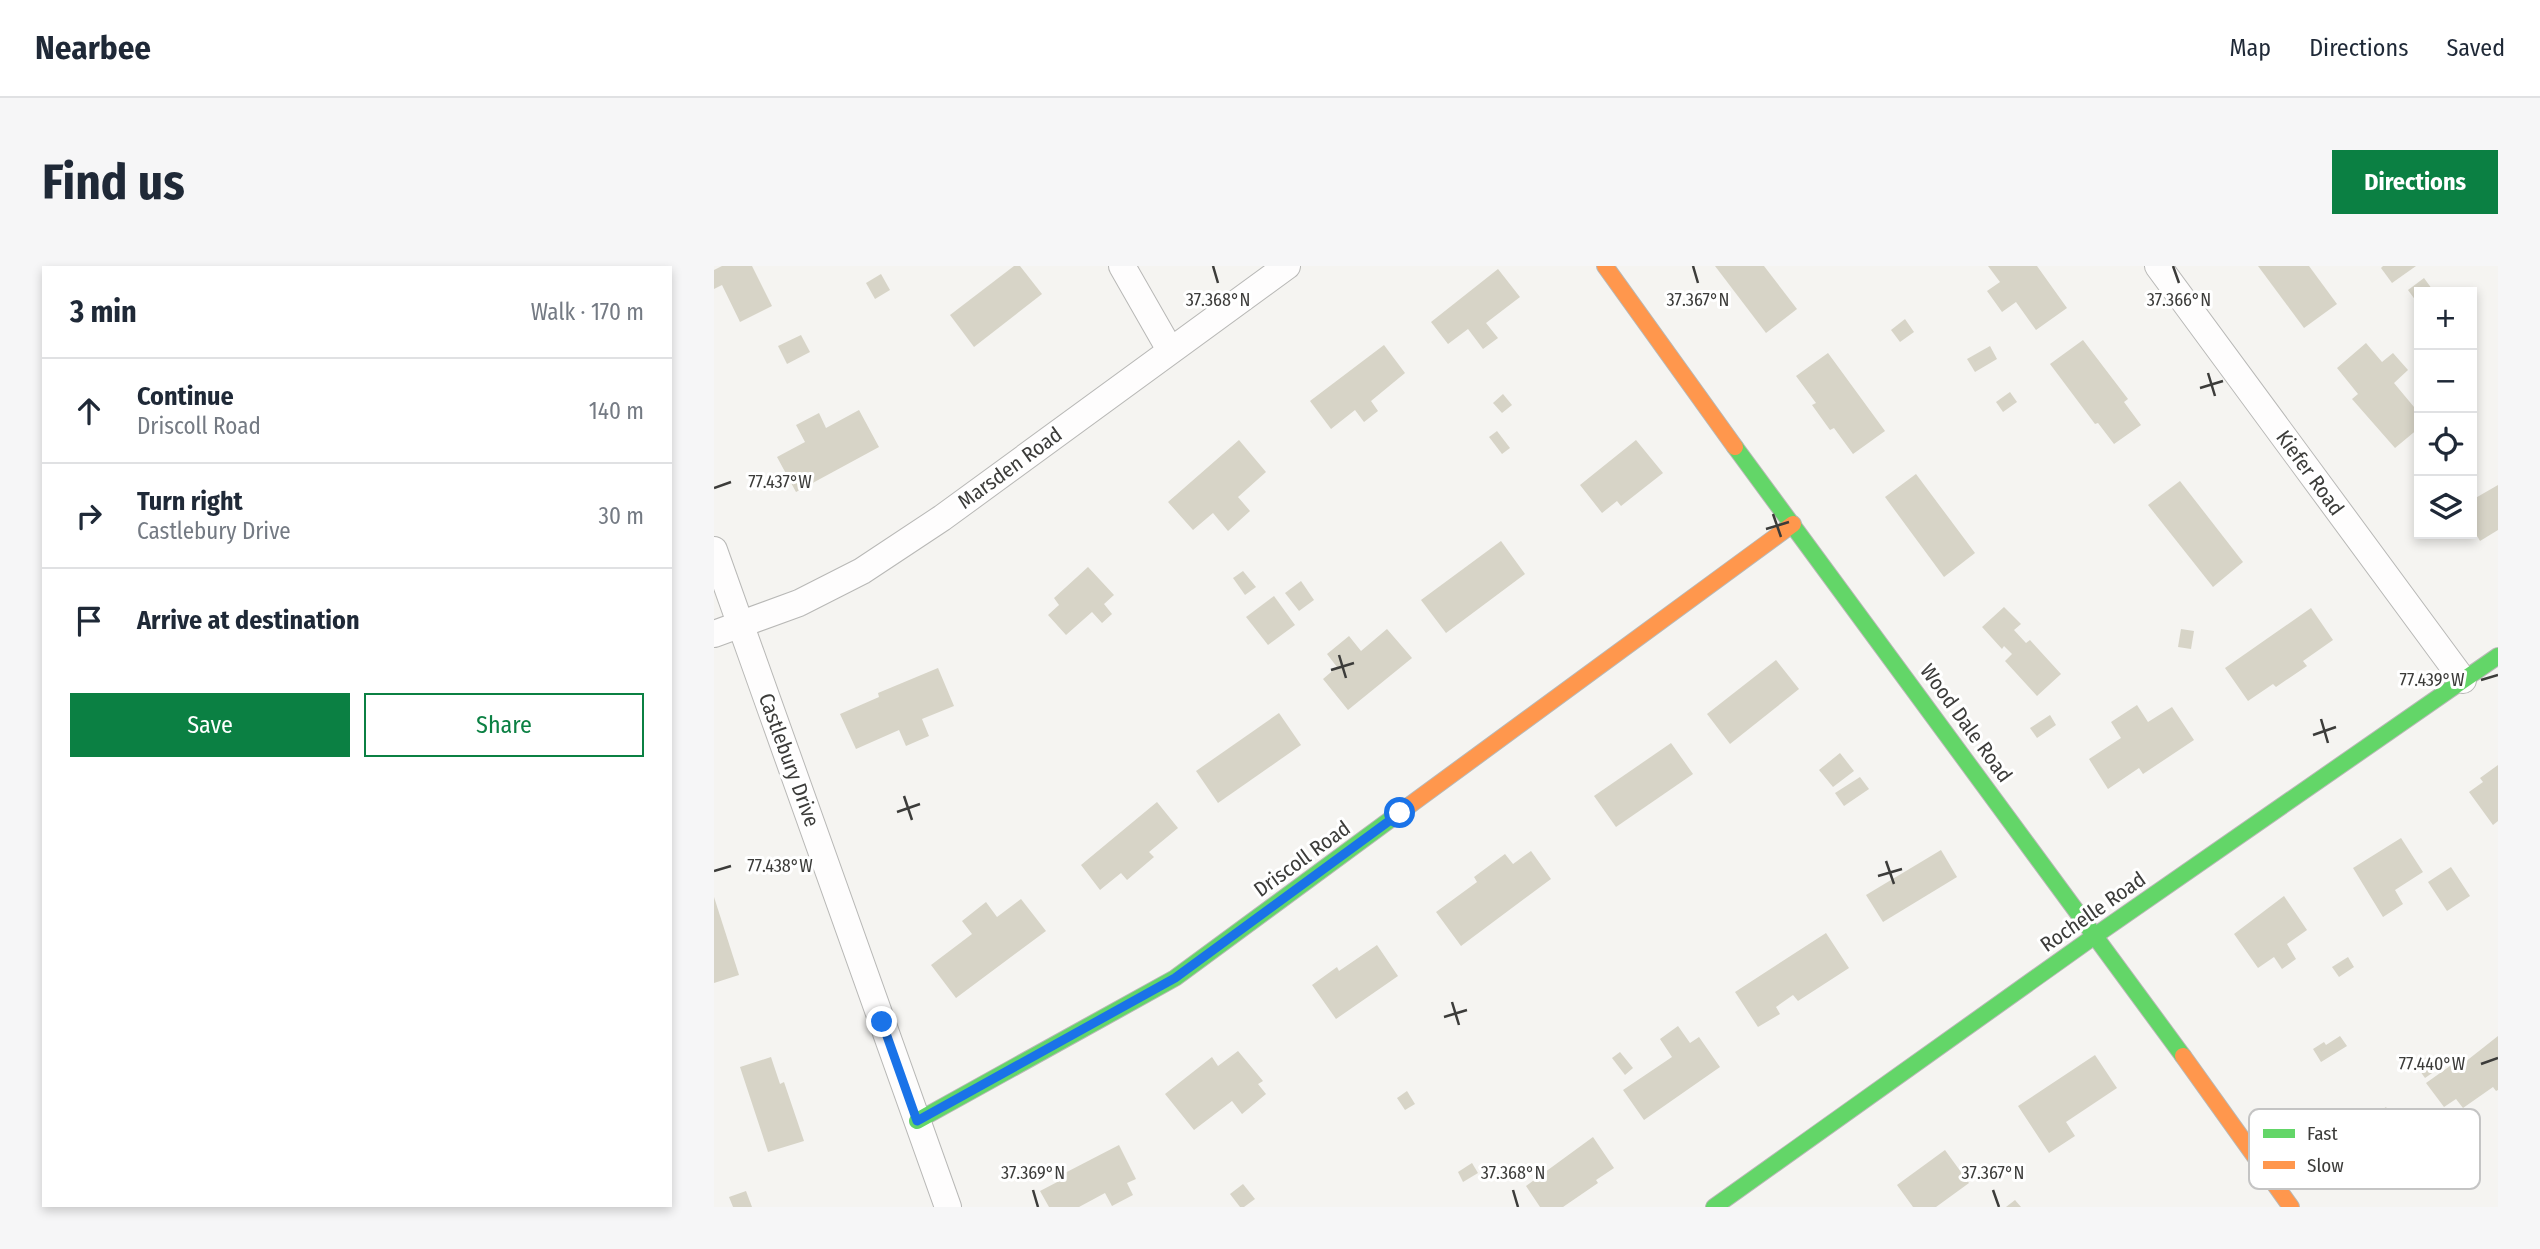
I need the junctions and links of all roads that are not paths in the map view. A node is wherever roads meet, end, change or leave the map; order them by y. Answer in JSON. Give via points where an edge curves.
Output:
{"nodes":[{"id":1,"x":1122,"y":266,"type":"edge"},
{"id":2,"x":1287,"y":266,"type":"edge"},
{"id":3,"x":1605,"y":266,"type":"edge"},
{"id":4,"x":2158,"y":266,"type":"edge"},
{"id":5,"x":1170,"y":350,"type":"junction"},
{"id":6,"x":1793,"y":524,"type":"junction"},
{"id":7,"x":714,"y":550,"type":"edge"},
{"id":8,"x":741,"y":625,"type":"junction"},
{"id":9,"x":714,"y":634,"type":"edge"},
{"id":10,"x":2498,"y":656,"type":"edge"},
{"id":11,"x":2463,"y":680,"type":"junction"},
{"id":12,"x":2096,"y":935,"type":"junction"},
{"id":13,"x":917,"y":1121,"type":"junction"},
{"id":14,"x":2249,"y":1148,"type":"edge"},
{"id":15,"x":2278,"y":1189,"type":"edge"},
{"id":16,"x":948,"y":1207,"type":"edge"},
{"id":17,"x":1714,"y":1207,"type":"edge"},
{"id":18,"x":2291,"y":1207,"type":"edge"}],
"edges":[{"from":1,"to":5,"type":"street"},
{"from":2,"to":5,"type":"street","name":"Marsden Road"},
{"from":3,"to":6,"type":"street","name":"Wood Dale Road"},
{"from":4,"to":11,"type":"street","name":"Kiefer Road"},
{"from":5,"to":8,"type":"street","name":"Marsden Road","via":[[862,572]]},
{"from":6,"to":12,"type":"street","name":"Wood Dale Road"},
{"from":6,"to":13,"type":"street","name":"Driscoll Road","via":[[1175,978]]},
{"from":7,"to":8,"type":"street","name":"Castlebury Drive"},
{"from":8,"to":9,"type":"street","name":"Marsden Road"},
{"from":8,"to":13,"type":"street","name":"Castlebury Drive"},
{"from":10,"to":11,"type":"street","name":"Rochelle Road"},
{"from":11,"to":12,"type":"street","name":"Rochelle Road"},
{"from":12,"to":14,"type":"street","name":"Wood Dale Road"},
{"from":12,"to":17,"type":"street","name":"Rochelle Road"},
{"from":13,"to":16,"type":"street","name":"Castlebury Drive"},
{"from":15,"to":18,"type":"street","name":"Wood Dale Road"}]}
